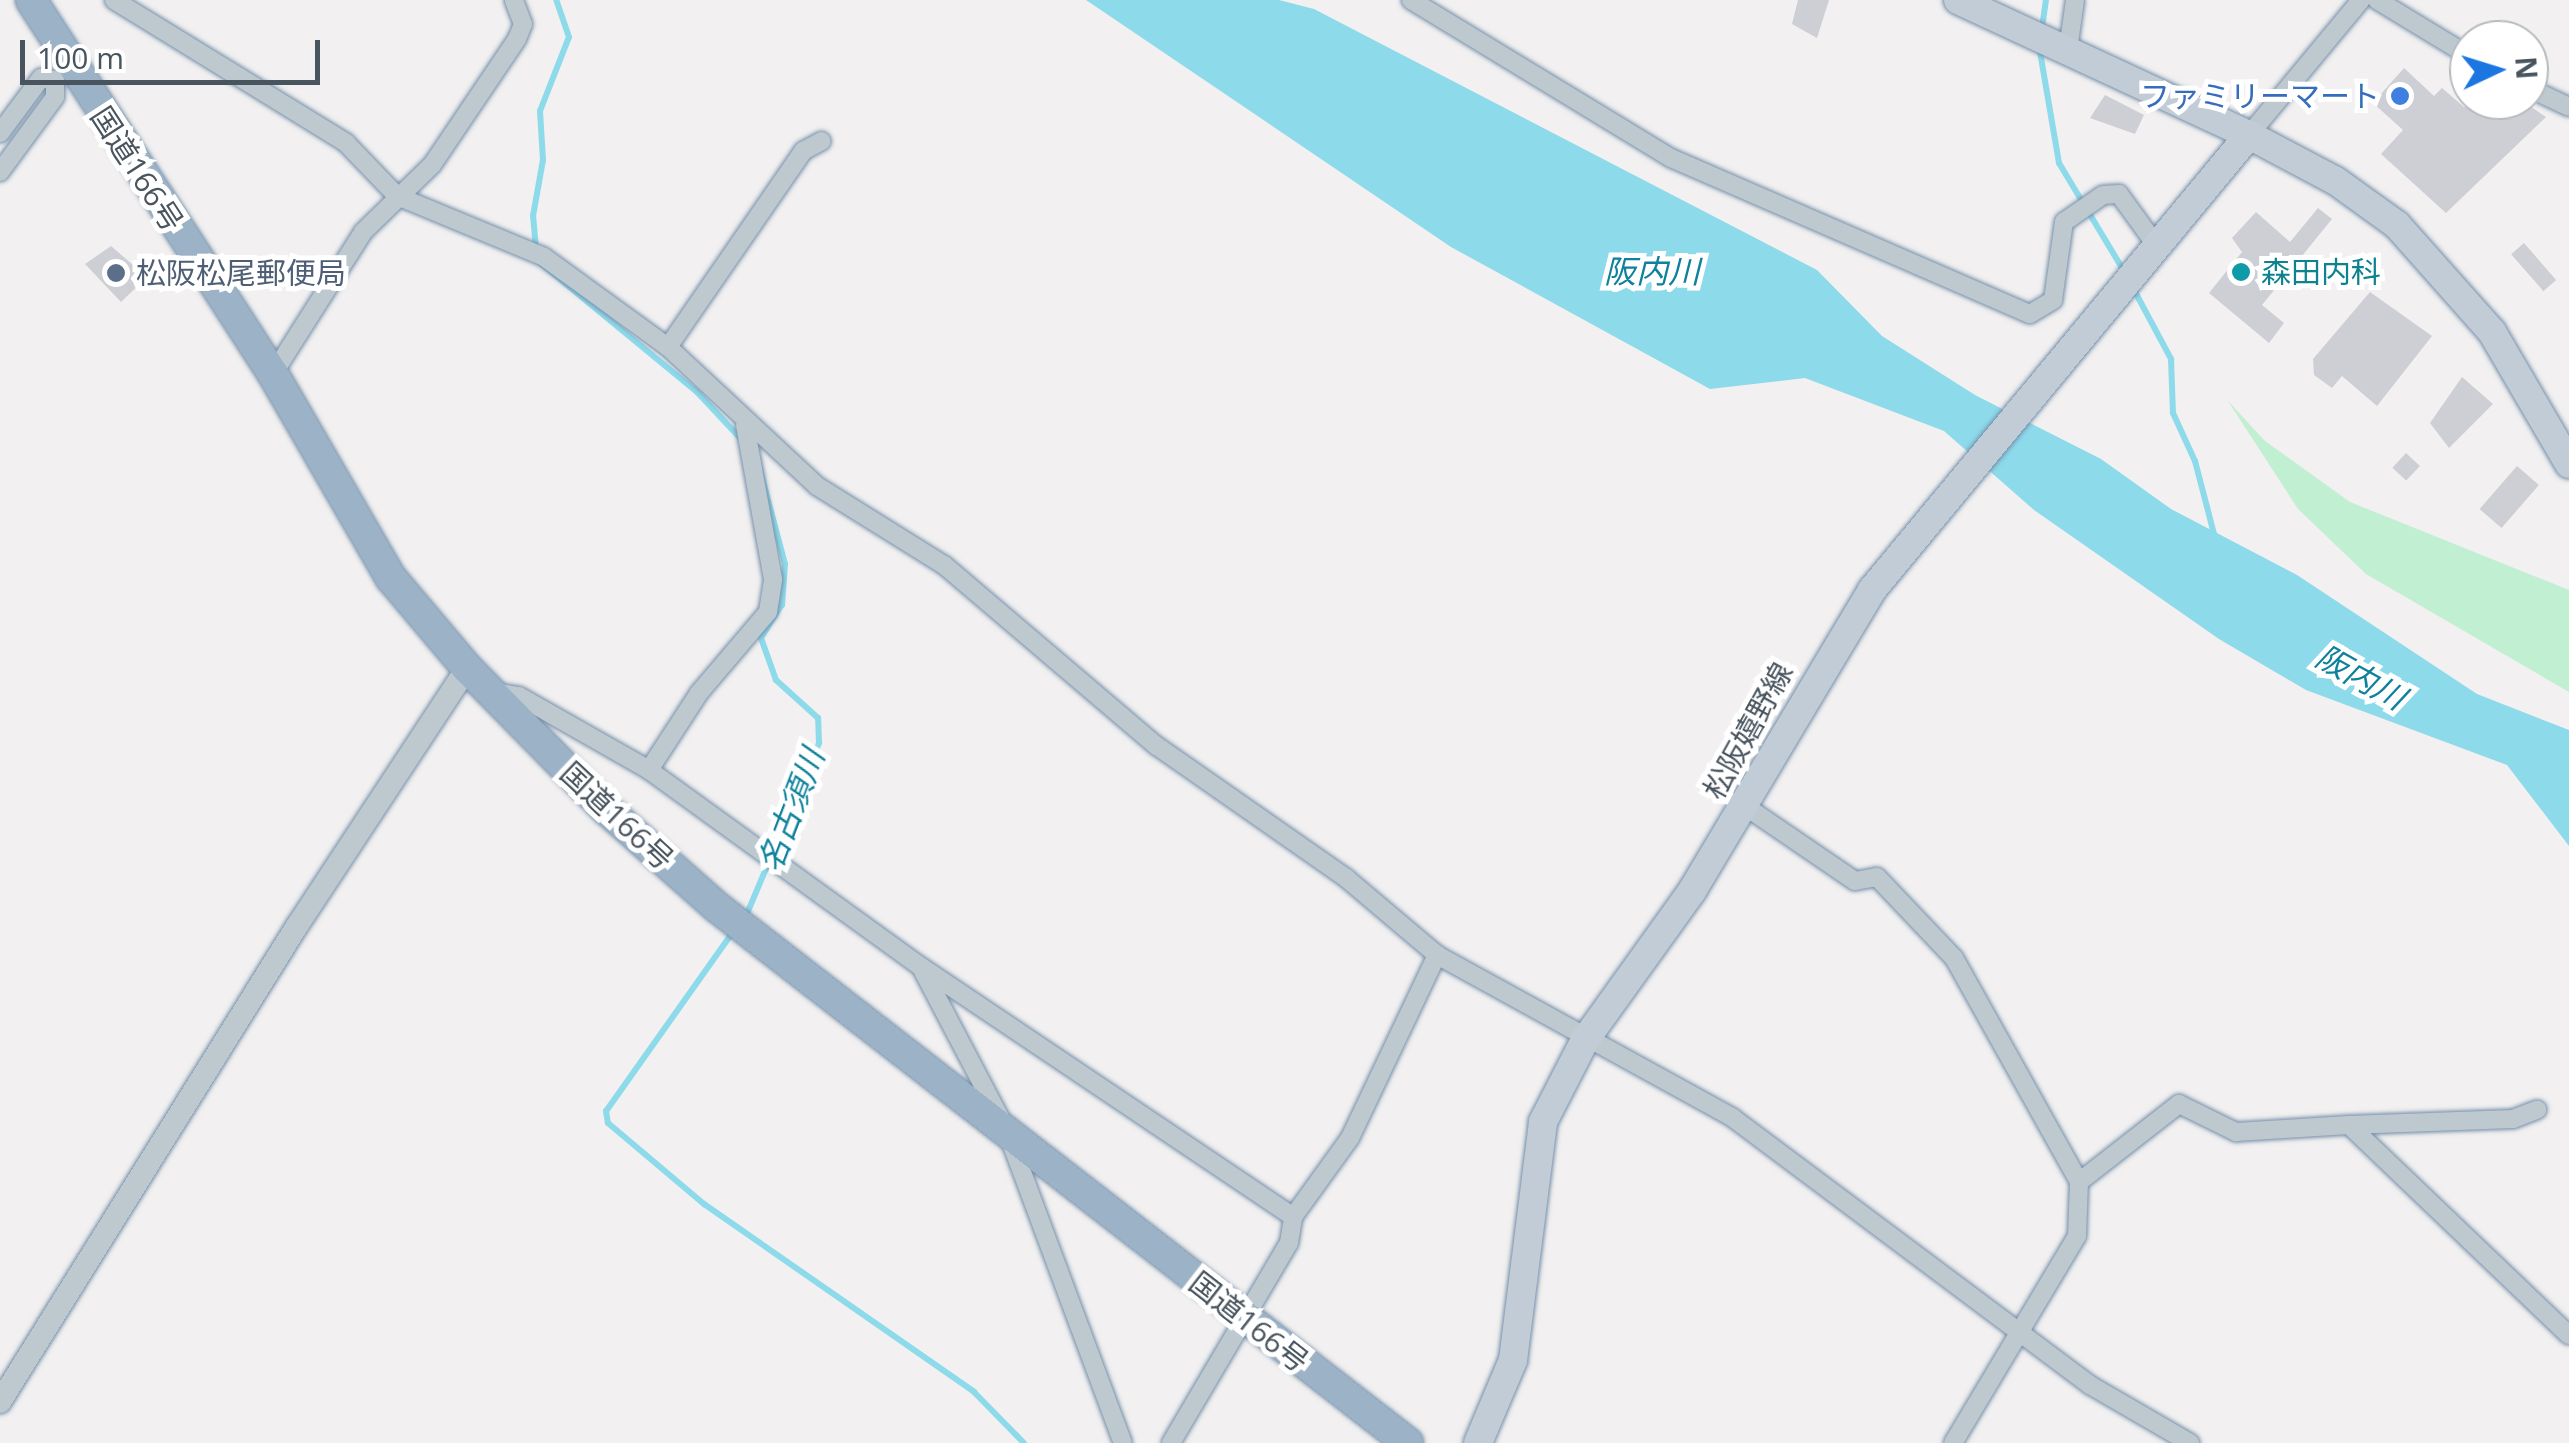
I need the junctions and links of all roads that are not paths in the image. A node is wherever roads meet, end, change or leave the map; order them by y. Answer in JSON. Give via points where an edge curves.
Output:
{"nodes":[{"id":1,"x":31,"y":0,"type":"edge"},
{"id":2,"x":114,"y":0,"type":"edge"},
{"id":3,"x":514,"y":0,"type":"edge"},
{"id":4,"x":1411,"y":0,"type":"edge"},
{"id":5,"x":1958,"y":0,"type":"edge"},
{"id":6,"x":2076,"y":0,"type":"edge"},
{"id":7,"x":2361,"y":0,"type":"edge"},
{"id":8,"x":2377,"y":0,"type":"edge"},
{"id":9,"x":2449,"y":44,"type":"edge"},
{"id":10,"x":2068,"y":50,"type":"junction"},
{"id":11,"x":60,"y":70,"type":"junction"},
{"id":12,"x":0,"y":134,"type":"edge"},
{"id":13,"x":2249,"y":135,"type":"junction"},
{"id":14,"x":822,"y":141,"type":"dead end"},
{"id":15,"x":0,"y":172,"type":"edge"},
{"id":16,"x":397,"y":196,"type":"junction"},
{"id":17,"x":2156,"y":245,"type":"junction"},
{"id":18,"x":668,"y":346,"type":"junction"},
{"id":19,"x":273,"y":374,"type":"junction"},
{"id":20,"x":745,"y":426,"type":"junction"},
{"id":21,"x":2569,"y":464,"type":"edge"},
{"id":22,"x":467,"y":668,"type":"junction"},
{"id":23,"x":491,"y":692,"type":"junction"},
{"id":24,"x":649,"y":770,"type":"junction"},
{"id":25,"x":1744,"y":806,"type":"junction"},
{"id":26,"x":1436,"y":955,"type":"junction"},
{"id":27,"x":920,"y":966,"type":"junction"},
{"id":28,"x":1585,"y":1040,"type":"junction"},
{"id":29,"x":2537,"y":1110,"type":"dead end"},
{"id":30,"x":2349,"y":1124,"type":"junction"},
{"id":31,"x":1006,"y":1129,"type":"junction"},
{"id":32,"x":2080,"y":1182,"type":"junction"},
{"id":33,"x":1292,"y":1217,"type":"junction"},
{"id":34,"x":1246,"y":1321,"type":"junction"},
{"id":35,"x":2018,"y":1332,"type":"junction"},
{"id":36,"x":2569,"y":1336,"type":"edge"},
{"id":37,"x":0,"y":1402,"type":"edge"},
{"id":38,"x":1123,"y":1443,"type":"edge"},
{"id":39,"x":1171,"y":1443,"type":"edge"},
{"id":40,"x":1408,"y":1443,"type":"edge"},
{"id":41,"x":1478,"y":1443,"type":"edge"},
{"id":42,"x":1953,"y":1443,"type":"edge"},
{"id":43,"x":2190,"y":1443,"type":"edge"}],
"edges":[{"from":1,"to":11,"type":"highway","name":"国道166号"},
{"from":2,"to":16,"type":"street","via":[[346,142]]},
{"from":3,"to":16,"type":"street","via":[[522,24],[517,39],[432,166]]},
{"from":4,"to":17,"type":"street","via":[[1671,158],[2030,314],[2052,300],[2064,222],[2104,195],[2119,194]]},
{"from":5,"to":10,"type":"main road"},
{"from":6,"to":10,"type":"street"},
{"from":7,"to":13,"type":"street"},
{"from":8,"to":9,"type":"street"},
{"from":10,"to":13,"type":"main road"},
{"from":11,"to":12,"type":"street","via":[[41,78]]},
{"from":11,"to":15,"type":"street","via":[[54,97]]},
{"from":11,"to":19,"type":"highway","name":"国道166号"},
{"from":13,"to":17,"type":"main road","name":"松阪嬉野線"},
{"from":13,"to":21,"type":"main road","via":[[2336,181],[2428,254],[2492,332]]},
{"from":14,"to":18,"type":"street","via":[[802,152]]},
{"from":16,"to":18,"type":"street","via":[[536,253]]},
{"from":16,"to":19,"type":"street","via":[[363,232]]},
{"from":17,"to":25,"type":"main road","name":"松阪嬉野線","via":[[1872,590],[1801,698]]},
{"from":18,"to":20,"type":"street"},
{"from":19,"to":22,"type":"highway","name":"国道166号","via":[[391,578]]},
{"from":20,"to":24,"type":"street","via":[[774,578],[768,612],[699,694]]},
{"from":20,"to":26,"type":"street","via":[[816,486],[944,565],[1156,746],[1346,878]]},
{"from":22,"to":23,"type":"highway","name":"国道166号"},
{"from":22,"to":37,"type":"street","via":[[317,894]]},
{"from":23,"to":24,"type":"street","via":[[519,696]]},
{"from":23,"to":31,"type":"highway","name":"国道166号","via":[[606,809],[718,908]]},
{"from":24,"to":27,"type":"street"},
{"from":25,"to":28,"type":"main road","name":"松阪嬉野線"},
{"from":25,"to":32,"type":"street","via":[[1855,882],[1877,877],[1954,958]]},
{"from":26,"to":28,"type":"street"},
{"from":26,"to":33,"type":"street","via":[[1350,1138]]},
{"from":27,"to":31,"type":"street"},
{"from":27,"to":33,"type":"street"},
{"from":28,"to":35,"type":"street","via":[[1733,1118]]},
{"from":28,"to":41,"type":"main road","name":"松阪嬉野線","via":[[1542,1122],[1513,1360]]},
{"from":29,"to":30,"type":"street","via":[[2513,1119]]},
{"from":30,"to":32,"type":"street","via":[[2236,1132],[2179,1104]]},
{"from":30,"to":36,"type":"street"},
{"from":31,"to":34,"type":"highway","name":"国道166号"},
{"from":31,"to":38,"type":"street"},
{"from":32,"to":35,"type":"street","via":[[2077,1236]]},
{"from":33,"to":34,"type":"street","via":[[1290,1243]]},
{"from":34,"to":39,"type":"street"},
{"from":34,"to":40,"type":"highway","name":"国道166号"},
{"from":35,"to":42,"type":"street"},
{"from":35,"to":43,"type":"street","via":[[2090,1385]]}]}
